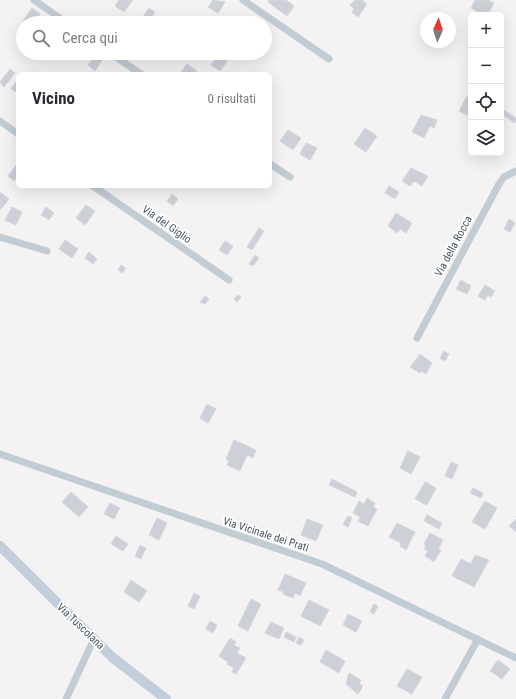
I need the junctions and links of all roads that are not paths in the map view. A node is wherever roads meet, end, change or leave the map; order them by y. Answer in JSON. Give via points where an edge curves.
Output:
{"nodes":[{"id":1,"x":34,"y":0,"type":"edge"},
{"id":2,"x":243,"y":0,"type":"edge"},
{"id":3,"x":57,"y":16,"type":"edge"},
{"id":4,"x":266,"y":16,"type":"edge"},
{"id":5,"x":272,"y":20,"type":"edge"},
{"id":6,"x":329,"y":59,"type":"dead end"},
{"id":7,"x":120,"y":60,"type":"edge"},
{"id":8,"x":138,"y":72,"type":"edge"},
{"id":9,"x":0,"y":121,"type":"edge"},
{"id":10,"x":16,"y":133,"type":"edge"},
{"id":11,"x":272,"y":165,"type":"edge"},
{"id":12,"x":516,"y":171,"type":"edge"},
{"id":13,"x":290,"y":178,"type":"dead end"},
{"id":14,"x":96,"y":188,"type":"edge"},
{"id":15,"x":0,"y":237,"type":"edge"},
{"id":16,"x":46,"y":251,"type":"dead end"},
{"id":17,"x":229,"y":280,"type":"dead end"},
{"id":18,"x":417,"y":338,"type":"dead end"},
{"id":19,"x":0,"y":454,"type":"edge"},
{"id":20,"x":0,"y":546,"type":"edge"},
{"id":21,"x":94,"y":639,"type":"junction"},
{"id":22,"x":478,"y":639,"type":"junction"},
{"id":23,"x":516,"y":658,"type":"edge"},
{"id":24,"x":66,"y":699,"type":"edge"},
{"id":25,"x":166,"y":699,"type":"edge"},
{"id":26,"x":445,"y":699,"type":"edge"}],
"edges":[{"from":1,"to":3,"type":"street"},
{"from":2,"to":4,"type":"street"},
{"from":5,"to":6,"type":"street"},
{"from":7,"to":8,"type":"street"},
{"from":9,"to":10,"type":"street"},
{"from":11,"to":13,"type":"street"},
{"from":12,"to":18,"type":"street","name":"Via della Rocca","via":[[504,177],[499,184]]},
{"from":14,"to":17,"type":"street","name":"Via del Giglio"},
{"from":15,"to":16,"type":"street"},
{"from":19,"to":22,"type":"street","name":"Via Vicinale dei Prati","via":[[310,560]]},
{"from":20,"to":21,"type":"main road","name":"Via Tuscolana"},
{"from":21,"to":24,"type":"street"},
{"from":21,"to":25,"type":"main road","name":"Via Tuscolana","via":[[125,668]]},
{"from":22,"to":23,"type":"street","name":"Via Vicinale dei Prati"},
{"from":22,"to":26,"type":"street"}]}
